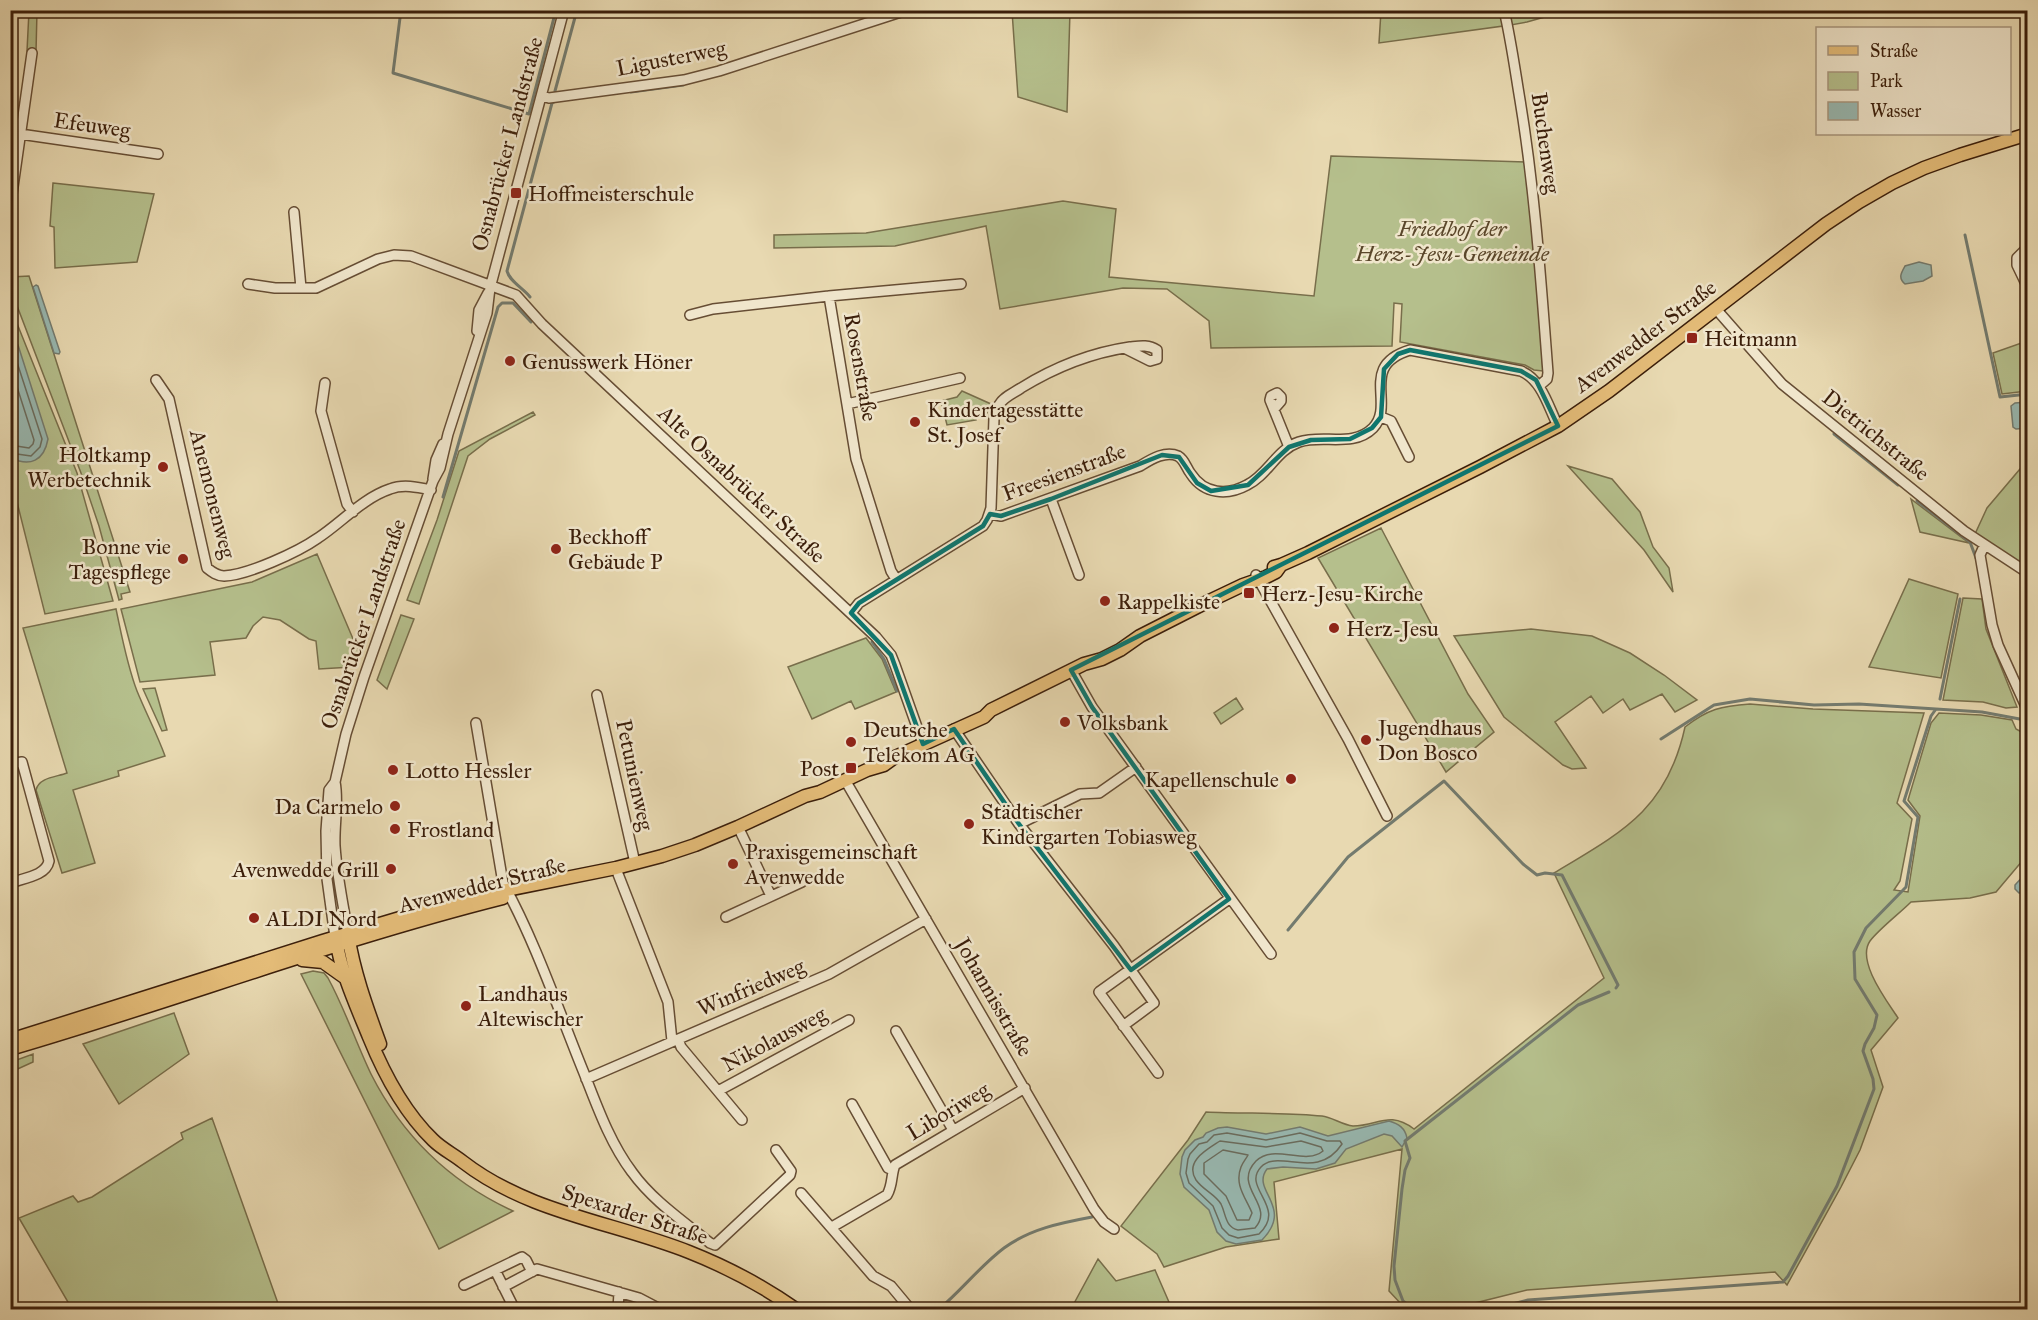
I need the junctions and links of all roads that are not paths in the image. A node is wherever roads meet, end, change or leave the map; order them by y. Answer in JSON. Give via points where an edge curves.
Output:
{"nodes":[{"id":1,"x":564,"y":10,"type":"edge"},
{"id":2,"x":907,"y":10,"type":"edge"},
{"id":3,"x":1504,"y":10,"type":"edge"},
{"id":4,"x":32,"y":53,"type":"dead end"},
{"id":5,"x":542,"y":96,"type":"junction"},
{"id":6,"x":20,"y":134,"type":"junction"},
{"id":7,"x":2028,"y":134,"type":"edge"},
{"id":8,"x":158,"y":154,"type":"dead end"},
{"id":9,"x":10,"y":208,"type":"edge"},
{"id":10,"x":294,"y":212,"type":"dead end"},
{"id":11,"x":2028,"y":247,"type":"edge"},
{"id":12,"x":249,"y":284,"type":"dead end"},
{"id":13,"x":961,"y":284,"type":"dead end"},
{"id":14,"x":491,"y":287,"type":"junction"},
{"id":15,"x":302,"y":288,"type":"junction"},
{"id":16,"x":2028,"y":288,"type":"edge"},
{"id":17,"x":829,"y":296,"type":"junction"},
{"id":18,"x":1716,"y":309,"type":"junction"},
{"id":19,"x":690,"y":315,"type":"dead end"},
{"id":20,"x":1124,"y":348,"type":"dead end"},
{"id":21,"x":960,"y":378,"type":"dead end"},
{"id":22,"x":156,"y":380,"type":"dead end"},
{"id":23,"x":325,"y":383,"type":"dead end"},
{"id":24,"x":1539,"y":386,"type":"junction"},
{"id":25,"x":848,"y":404,"type":"junction"},
{"id":26,"x":1274,"y":409,"type":"dead end"},
{"id":27,"x":1381,"y":417,"type":"junction"},
{"id":28,"x":1558,"y":426,"type":"junction"},
{"id":29,"x":1289,"y":447,"type":"junction"},
{"id":30,"x":1409,"y":457,"type":"dead end"},
{"id":31,"x":432,"y":486,"type":"junction"},
{"id":32,"x":1051,"y":499,"type":"junction"},
{"id":33,"x":353,"y":512,"type":"junction"},
{"id":34,"x":990,"y":514,"type":"junction"},
{"id":35,"x":1984,"y":546,"type":"junction"},
{"id":36,"x":2028,"y":573,"type":"edge"},
{"id":37,"x":1079,"y":575,"type":"dead end"},
{"id":38,"x":1257,"y":578,"type":"junction"},
{"id":39,"x":896,"y":579,"type":"junction"},
{"id":40,"x":851,"y":613,"type":"junction"},
{"id":41,"x":1071,"y":670,"type":"junction"},
{"id":42,"x":597,"y":695,"type":"dead end"},
{"id":43,"x":2028,"y":711,"type":"edge"},
{"id":44,"x":476,"y":723,"type":"dead end"},
{"id":45,"x":956,"y":729,"type":"junction"},
{"id":46,"x":923,"y":744,"type":"junction"},
{"id":47,"x":10,"y":764,"type":"edge"},
{"id":48,"x":1136,"y":767,"type":"junction"},
{"id":49,"x":845,"y":780,"type":"junction"},
{"id":50,"x":335,"y":782,"type":"junction"},
{"id":51,"x":820,"y":792,"type":"junction"},
{"id":52,"x":1387,"y":816,"type":"dead end"},
{"id":53,"x":1019,"y":824,"type":"junction"},
{"id":54,"x":741,"y":833,"type":"junction"},
{"id":55,"x":635,"y":863,"type":"junction"},
{"id":56,"x":618,"y":874,"type":"junction"},
{"id":57,"x":802,"y":882,"type":"dead end"},
{"id":58,"x":10,"y":883,"type":"edge"},
{"id":59,"x":508,"y":892,"type":"junction"},
{"id":60,"x":771,"y":896,"type":"junction"},
{"id":61,"x":1229,"y":899,"type":"junction"},
{"id":62,"x":726,"y":917,"type":"dead end"},
{"id":63,"x":926,"y":919,"type":"junction"},
{"id":64,"x":349,"y":938,"type":"junction"},
{"id":65,"x":336,"y":942,"type":"junction"},
{"id":66,"x":1270,"y":954,"type":"dead end"},
{"id":67,"x":285,"y":963,"type":"junction"},
{"id":68,"x":1131,"y":970,"type":"junction"},
{"id":69,"x":344,"y":977,"type":"junction"},
{"id":70,"x":849,"y":1020,"type":"dead end"},
{"id":71,"x":1123,"y":1026,"type":"junction"},
{"id":72,"x":896,"y":1030,"type":"dead end"},
{"id":73,"x":10,"y":1040,"type":"edge"},
{"id":74,"x":675,"y":1040,"type":"junction"},
{"id":75,"x":10,"y":1049,"type":"edge"},
{"id":76,"x":1158,"y":1073,"type":"dead end"},
{"id":77,"x":586,"y":1079,"type":"junction"},
{"id":78,"x":1024,"y":1088,"type":"junction"},
{"id":79,"x":718,"y":1091,"type":"junction"},
{"id":80,"x":852,"y":1104,"type":"dead end"},
{"id":81,"x":742,"y":1120,"type":"dead end"},
{"id":82,"x":954,"y":1130,"type":"junction"},
{"id":83,"x":777,"y":1150,"type":"dead end"},
{"id":84,"x":461,"y":1160,"type":"junction"},
{"id":85,"x":893,"y":1170,"type":"junction"},
{"id":86,"x":801,"y":1193,"type":"dead end"},
{"id":87,"x":832,"y":1227,"type":"junction"},
{"id":88,"x":1114,"y":1229,"type":"dead end"},
{"id":89,"x":495,"y":1270,"type":"junction"},
{"id":90,"x":532,"y":1272,"type":"junction"},
{"id":91,"x":464,"y":1285,"type":"dead end"},
{"id":92,"x":503,"y":1287,"type":"junction"},
{"id":93,"x":618,"y":1292,"type":"junction"},
{"id":94,"x":515,"y":1310,"type":"edge"},
{"id":95,"x":618,"y":1310,"type":"edge"},
{"id":96,"x":662,"y":1310,"type":"edge"},
{"id":97,"x":796,"y":1310,"type":"edge"},
{"id":98,"x":911,"y":1310,"type":"edge"}],
"edges":[{"from":1,"to":5,"type":"street","name":"Osnabrücker Landstraße"},
{"from":2,"to":5,"type":"street","name":"Ligusterweg","via":[[684,80]]},
{"from":3,"to":24,"type":"street","name":"Buchenweg","via":[[1536,212],[1548,373]]},
{"from":4,"to":6,"type":"street"},
{"from":5,"to":14,"type":"street","name":"Osnabrücker Landstraße"},
{"from":6,"to":8,"type":"street","name":"Efeuweg"},
{"from":6,"to":9,"type":"street"},
{"from":7,"to":18,"type":"main road","name":"Avenwedder Straße","via":[[1960,155],[1892,183],[1826,224]]},
{"from":10,"to":15,"type":"street"},
{"from":11,"to":16,"type":"street","via":[[2017,258]]},
{"from":12,"to":15,"type":"street","name":"Alte Osnabrücker Straße"},
{"from":13,"to":17,"type":"street"},
{"from":14,"to":15,"type":"street","name":"Alte Osnabrücker Straße","via":[[411,256],[394,255],[316,288]]},
{"from":14,"to":31,"type":"street","name":"Osnabrücker Landstraße","via":[[479,310],[477,340],[436,460]]},
{"from":14,"to":40,"type":"street","name":"Alte Osnabrücker Straße","via":[[516,295],[542,324]]},
{"from":17,"to":19,"type":"street","name":"Rosenstraße"},
{"from":17,"to":25,"type":"street","name":"Rosenstraße"},
{"from":18,"to":28,"type":"main road","name":"Avenwedder Straße"},
{"from":18,"to":35,"type":"street","name":"Dietrichstraße","via":[[1782,384]]},
{"from":20,"to":34,"type":"street","via":[[1072,361],[1045,373],[998,405],[994,418]]},
{"from":21,"to":25,"type":"street"},
{"from":22,"to":33,"type":"street","name":"Anemonenweg","via":[[169,399],[207,568],[215,574],[243,572],[307,545]]},
{"from":23,"to":33,"type":"street","via":[[321,411],[347,504]]},
{"from":24,"to":27,"type":"street","via":[[1521,371],[1410,350],[1398,354],[1384,369],[1380,382]]},
{"from":24,"to":28,"type":"street"},
{"from":25,"to":39,"type":"street","name":"Rosenstraße","via":[[856,459]]},
{"from":26,"to":29,"type":"street"},
{"from":27,"to":29,"type":"street","via":[[1362,436],[1311,440]]},
{"from":27,"to":30,"type":"street","via":[[1391,421]]},
{"from":28,"to":38,"type":"main road","name":"Avenwedder Straße"},
{"from":29,"to":32,"type":"street","name":"Freesienstraße","via":[[1263,474],[1232,491],[1211,491],[1197,483],[1179,457],[1171,454]]},
{"from":31,"to":33,"type":"street","name":"Anemonenweg","via":[[396,486]]},
{"from":31,"to":50,"type":"street","name":"Osnabrücker Landstraße","via":[[364,677]]},
{"from":32,"to":34,"type":"street","name":"Freesienstraße","via":[[1001,516]]},
{"from":32,"to":37,"type":"street"},
{"from":34,"to":39,"type":"street","name":"Freesienstraße","via":[[983,526]]},
{"from":35,"to":36,"type":"street","name":"Dietrichstraße"},
{"from":35,"to":43,"type":"street","via":[[1980,555],[1992,625]]},
{"from":38,"to":41,"type":"main road","name":"Avenwedder Straße","via":[[1112,654]]},
{"from":38,"to":52,"type":"street"},
{"from":39,"to":40,"type":"street","name":"Freesienstraße","via":[[859,603]]},
{"from":40,"to":46,"type":"street","name":"Alte Osnabrücker Straße","via":[[891,654]]},
{"from":41,"to":45,"type":"main road","name":"Avenwedder Straße"},
{"from":41,"to":48,"type":"street","via":[[1092,707]]},
{"from":42,"to":55,"type":"street","name":"Petunienweg"},
{"from":44,"to":59,"type":"street","via":[[503,883]]},
{"from":45,"to":46,"type":"main road","name":"Avenwedder Straße"},
{"from":45,"to":53,"type":"street"},
{"from":46,"to":49,"type":"main road","name":"Avenwedder Straße","via":[[874,763]]},
{"from":47,"to":58,"type":"street","via":[[22,762],[49,861],[43,871]]},
{"from":48,"to":53,"type":"street","via":[[1098,793],[1080,794]]},
{"from":48,"to":61,"type":"street"},
{"from":49,"to":51,"type":"main road","name":"Avenwedder Straße"},
{"from":49,"to":63,"type":"street","name":"Johannisstraße"},
{"from":50,"to":64,"type":"street","name":"Osnabrücker Landstraße","via":[[337,872]]},
{"from":50,"to":65,"type":"street","name":"Osnabrücker Landstraße","via":[[330,790],[326,831],[327,879]]},
{"from":51,"to":54,"type":"main road","name":"Avenwedder Straße"},
{"from":51,"to":55,"type":"main road","name":"Avenwedder Straße","via":[[695,845]]},
{"from":53,"to":68,"type":"street"},
{"from":54,"to":56,"type":"main road","name":"Avenwedder Straße"},
{"from":54,"to":60,"type":"street"},
{"from":55,"to":59,"type":"main road","name":"Avenwedder Straße"},
{"from":56,"to":59,"type":"main road","name":"Avenwedder Straße"},
{"from":56,"to":74,"type":"street","via":[[668,1002]]},
{"from":57,"to":60,"type":"street"},
{"from":59,"to":64,"type":"main road","name":"Avenwedder Straße"},
{"from":59,"to":77,"type":"street"},
{"from":60,"to":62,"type":"street"},
{"from":61,"to":66,"type":"street"},
{"from":61,"to":68,"type":"street"},
{"from":63,"to":74,"type":"street","name":"Winfriedweg","via":[[829,974]]},
{"from":63,"to":78,"type":"street","name":"Johannisstraße"},
{"from":64,"to":65,"type":"main road","name":"Avenwedder Straße"},
{"from":64,"to":84,"type":"main road","name":"Spexarder Straße","via":[[359,988],[389,1064],[414,1106]]},
{"from":65,"to":67,"type":"main road","name":"Avenwedder Straße"},
{"from":65,"to":69,"type":"main road","name":"Spexarder Straße"},
{"from":65,"to":73,"type":"main road","name":"Avenwedder Straße"},
{"from":67,"to":69,"type":"main road","via":[[321,961]]},
{"from":67,"to":75,"type":"main road","name":"Avenwedder Straße"},
{"from":68,"to":71,"type":"street","via":[[1154,1003]]},
{"from":68,"to":71,"type":"street","via":[[1099,993]]},
{"from":69,"to":84,"type":"main road","name":"Spexarder Straße","via":[[393,1087],[434,1141]]},
{"from":70,"to":79,"type":"street","name":"Nikolausweg"},
{"from":71,"to":76,"type":"street"},
{"from":72,"to":82,"type":"street"},
{"from":74,"to":77,"type":"street","name":"Winfriedweg"},
{"from":74,"to":79,"type":"street","name":"Nikolausweg"},
{"from":77,"to":83,"type":"street","via":[[633,1174],[663,1204],[715,1245],[790,1175],[790,1167]]},
{"from":78,"to":82,"type":"street","name":"Liboriweg"},
{"from":78,"to":88,"type":"street","name":"Johannisstraße","via":[[1094,1209]]},
{"from":79,"to":81,"type":"street","name":"Nikolausweg"},
{"from":80,"to":85,"type":"street","name":"Liboriweg","via":[[888,1168]]},
{"from":82,"to":85,"type":"street","name":"Liboriweg"},
{"from":84,"to":97,"type":"main road","name":"Spexarder Straße","via":[[521,1197],[688,1251],[727,1268]]},
{"from":85,"to":87,"type":"street","name":"Liboriweg","via":[[887,1195]]},
{"from":86,"to":87,"type":"street"},
{"from":87,"to":98,"type":"street","via":[[873,1276],[891,1286]]},
{"from":89,"to":90,"type":"street","via":[[522,1257]]},
{"from":89,"to":91,"type":"street"},
{"from":89,"to":92,"type":"street"},
{"from":90,"to":92,"type":"street"},
{"from":90,"to":93,"type":"street","via":[[537,1269]]},
{"from":92,"to":94,"type":"street"},
{"from":93,"to":95,"type":"street"},
{"from":93,"to":96,"type":"street"}]}
